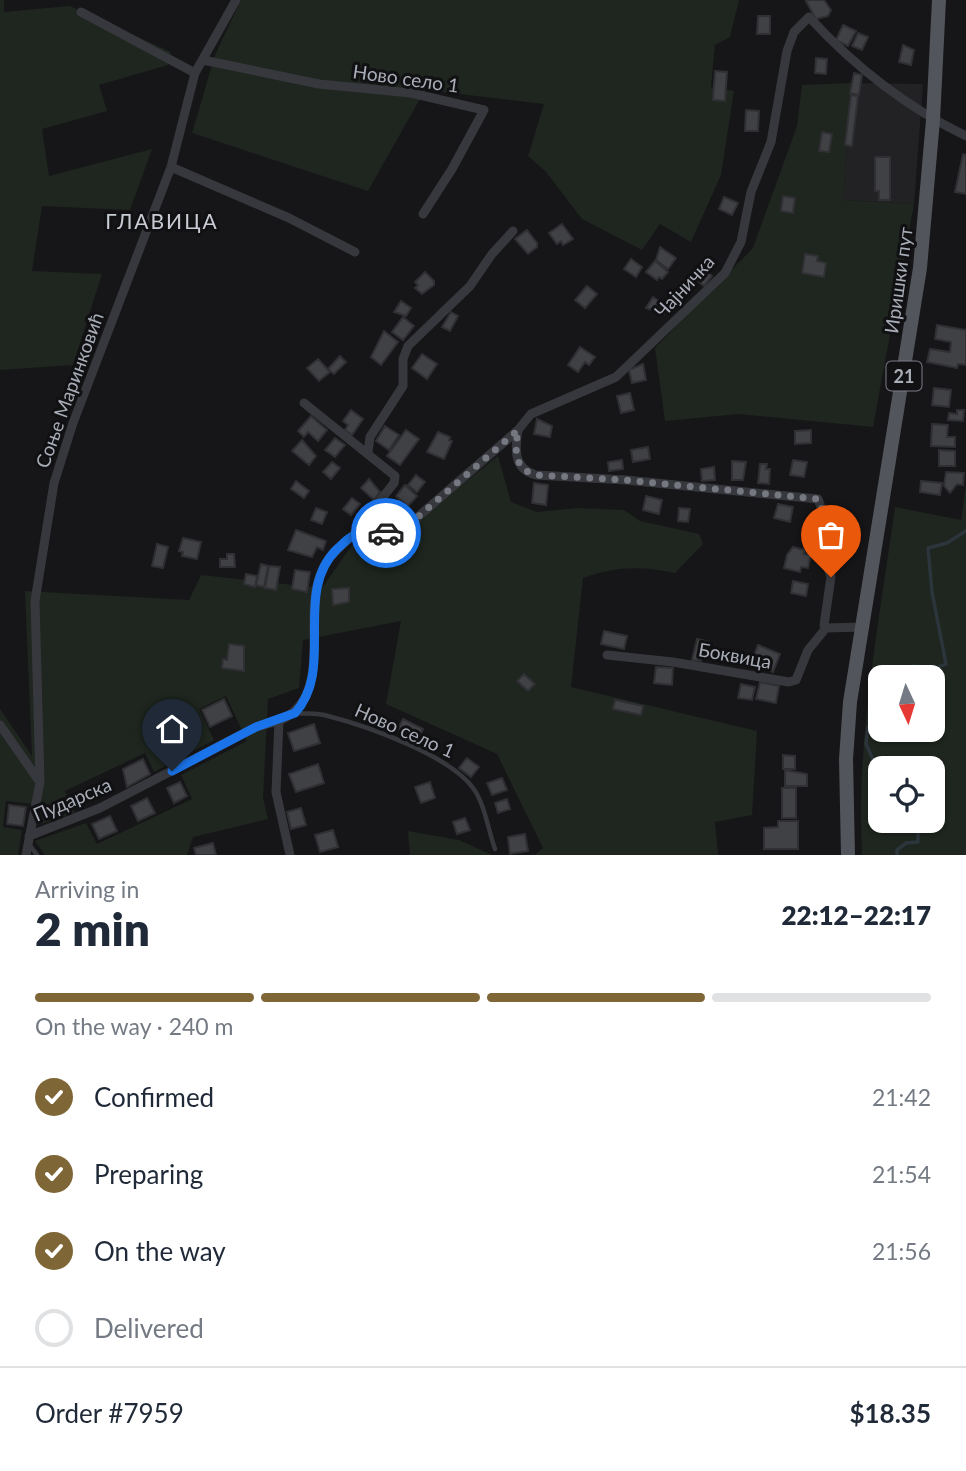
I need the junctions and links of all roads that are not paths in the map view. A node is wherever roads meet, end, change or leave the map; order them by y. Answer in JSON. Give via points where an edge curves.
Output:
{"nodes":[{"id":1,"x":236,"y":0,"type":"edge"},
{"id":2,"x":939,"y":0,"type":"edge"},
{"id":3,"x":81,"y":12,"type":"dead end"},
{"id":4,"x":203,"y":60,"type":"junction"},
{"id":5,"x":195,"y":74,"type":"junction"},
{"id":6,"x":933,"y":120,"type":"junction"},
{"id":7,"x":966,"y":136,"type":"edge"},
{"id":8,"x":171,"y":167,"type":"junction"},
{"id":9,"x":423,"y":214,"type":"dead end"},
{"id":10,"x":513,"y":232,"type":"dead end"},
{"id":11,"x":355,"y":252,"type":"dead end"},
{"id":12,"x":304,"y":403,"type":"dead end"},
{"id":13,"x":518,"y":430,"type":"junction"},
{"id":14,"x":368,"y":452,"type":"junction"},
{"id":15,"x":352,"y":536,"type":"junction"},
{"id":16,"x":862,"y":627,"type":"junction"},
{"id":17,"x":826,"y":628,"type":"junction"},
{"id":18,"x":607,"y":655,"type":"dead end"},
{"id":19,"x":295,"y":713,"type":"junction"},
{"id":20,"x":279,"y":721,"type":"junction"},
{"id":21,"x":0,"y":725,"type":"edge"},
{"id":22,"x":40,"y":782,"type":"junction"},
{"id":23,"x":29,"y":839,"type":"junction"},
{"id":24,"x":495,"y":849,"type":"dead end"},
{"id":25,"x":26,"y":855,"type":"edge"},
{"id":26,"x":37,"y":855,"type":"edge"},
{"id":27,"x":290,"y":855,"type":"edge"},
{"id":28,"x":848,"y":855,"type":"edge"}],
"edges":[{"from":1,"to":4,"type":"street","name":"Соње Маринковић"},
{"from":2,"to":6,"type":"main road","name":"Иришки пут","number":"21"},
{"from":3,"to":5,"type":"street"},
{"from":4,"to":5,"type":"street","name":"Соње Маринковић"},
{"from":4,"to":9,"type":"street","name":"Ново село 1","via":[[319,84],[411,93],[484,110]]},
{"from":5,"to":8,"type":"street","name":"Соње Маринковић"},
{"from":6,"to":7,"type":"street"},
{"from":6,"to":13,"type":"street","name":"Чајничка","via":[[848,58],[809,17],[786,51],[771,142],[751,192],[741,242],[724,273],[616,377],[531,414]]},
{"from":6,"to":16,"type":"main road","name":"Иришки пут","number":"21","via":[[920,268]]},
{"from":8,"to":11,"type":"street"},
{"from":8,"to":22,"type":"street","name":"Соње Маринковић","via":[[54,483],[35,601]]},
{"from":10,"to":14,"type":"street","via":[[470,286],[408,346],[403,386],[370,437]]},
{"from":12,"to":14,"type":"street"},
{"from":13,"to":15,"type":"street","name":"Чајничка","via":[[412,522],[388,533]]},
{"from":13,"to":17,"type":"street","via":[[518,463],[536,475],[818,499],[825,518],[822,550],[831,577],[823,621]]},
{"from":14,"to":15,"type":"street","via":[[395,478]]},
{"from":15,"to":19,"type":"street","via":[[334,552],[319,577],[311,684]]},
{"from":16,"to":17,"type":"street"},
{"from":16,"to":28,"type":"main road","name":"Иришки пут","number":"21","via":[[847,728]]},
{"from":17,"to":18,"type":"street","name":"Боквица","via":[[813,642],[792,682]]},
{"from":19,"to":20,"type":"street","name":"Пударска"},
{"from":19,"to":24,"type":"lane","name":"Ново село 1","via":[[342,720],[418,751],[458,774],[476,793]]},
{"from":20,"to":23,"type":"street","name":"Пударска","via":[[247,732]]},
{"from":20,"to":27,"type":"street","via":[[276,792]]},
{"from":21,"to":22,"type":"street"},
{"from":22,"to":23,"type":"street","name":"Соње Маринковић"},
{"from":23,"to":25,"type":"street","name":"Соње Маринковић"},
{"from":23,"to":26,"type":"lane"}]}
